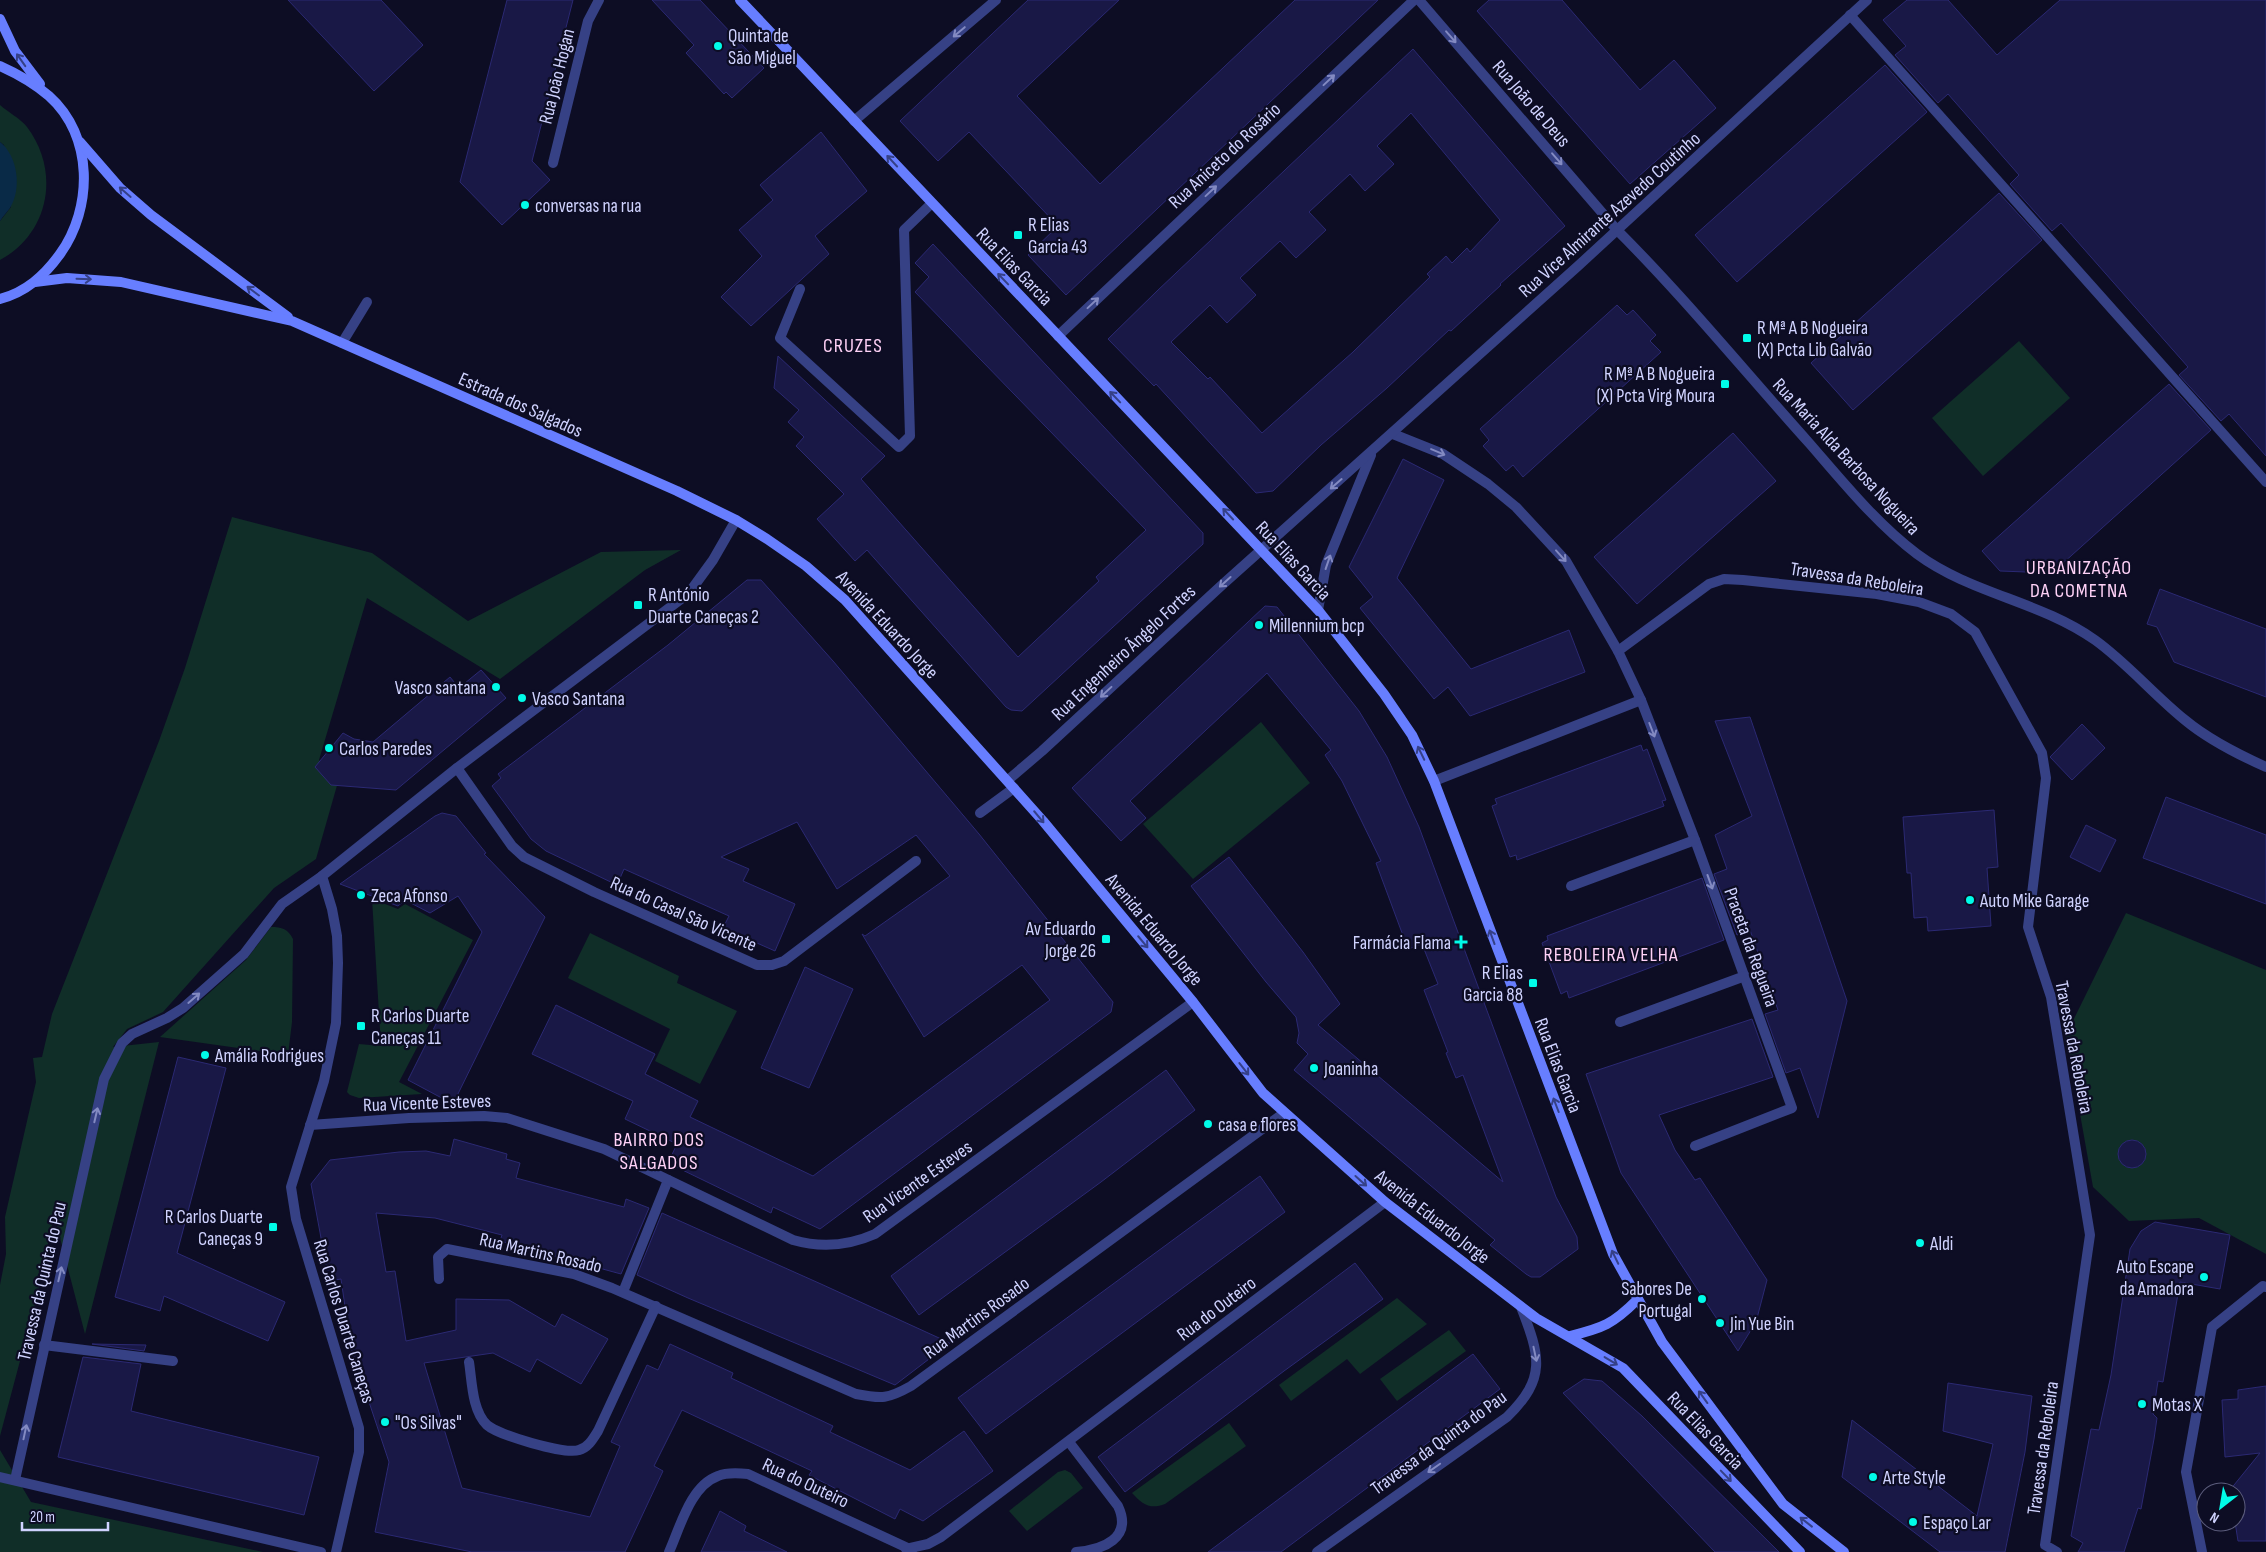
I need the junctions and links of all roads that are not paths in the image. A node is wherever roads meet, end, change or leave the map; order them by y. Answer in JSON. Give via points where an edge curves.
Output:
{"nodes":[{"id":1,"x":599,"y":0,"type":"edge"},
{"id":2,"x":740,"y":0,"type":"edge"},
{"id":3,"x":996,"y":0,"type":"edge"},
{"id":4,"x":1414,"y":0,"type":"edge"},
{"id":5,"x":1419,"y":0,"type":"edge"},
{"id":6,"x":1867,"y":0,"type":"edge"},
{"id":7,"x":1850,"y":15,"type":"junction"},
{"id":8,"x":0,"y":19,"type":"edge"},
{"id":9,"x":0,"y":66,"type":"edge"},
{"id":10,"x":50,"y":97,"type":"junction"},
{"id":11,"x":854,"y":121,"type":"junction"},
{"id":12,"x":76,"y":138,"type":"junction"},
{"id":13,"x":553,"y":163,"type":"dead end"},
{"id":14,"x":931,"y":204,"type":"junction"},
{"id":15,"x":1617,"y":230,"type":"junction"},
{"id":16,"x":35,"y":282,"type":"junction"},
{"id":17,"x":800,"y":289,"type":"dead end"},
{"id":18,"x":1,"y":300,"type":"edge"},
{"id":19,"x":367,"y":302,"type":"dead end"},
{"id":20,"x":292,"y":321,"type":"junction"},
{"id":21,"x":1058,"y":336,"type":"junction"},
{"id":22,"x":342,"y":343,"type":"junction"},
{"id":23,"x":1393,"y":434,"type":"junction"},
{"id":24,"x":1373,"y":452,"type":"junction"},
{"id":25,"x":2266,"y":482,"type":"edge"},
{"id":26,"x":736,"y":520,"type":"junction"},
{"id":27,"x":1261,"y":550,"type":"junction"},
{"id":28,"x":1318,"y":610,"type":"junction"},
{"id":29,"x":1618,"y":651,"type":"junction"},
{"id":30,"x":1641,"y":700,"type":"junction"},
{"id":31,"x":2266,"y":767,"type":"edge"},
{"id":32,"x":457,"y":768,"type":"junction"},
{"id":33,"x":1434,"y":781,"type":"junction"},
{"id":34,"x":1011,"y":784,"type":"junction"},
{"id":35,"x":980,"y":813,"type":"dead end"},
{"id":36,"x":1695,"y":840,"type":"junction"},
{"id":37,"x":916,"y":861,"type":"dead end"},
{"id":38,"x":322,"y":876,"type":"junction"},
{"id":39,"x":1571,"y":886,"type":"dead end"},
{"id":40,"x":1745,"y":976,"type":"junction"},
{"id":41,"x":1193,"y":1002,"type":"junction"},
{"id":42,"x":1620,"y":1022,"type":"dead end"},
{"id":43,"x":1284,"y":1113,"type":"junction"},
{"id":44,"x":310,"y":1125,"type":"junction"},
{"id":45,"x":1695,"y":1146,"type":"dead end"},
{"id":46,"x":668,"y":1180,"type":"junction"},
{"id":47,"x":1385,"y":1202,"type":"junction"},
{"id":48,"x":439,"y":1279,"type":"dead end"},
{"id":49,"x":2266,"y":1287,"type":"edge"},
{"id":50,"x":623,"y":1292,"type":"junction"},
{"id":51,"x":1637,"y":1300,"type":"junction"},
{"id":52,"x":656,"y":1306,"type":"junction"},
{"id":53,"x":1521,"y":1307,"type":"junction"},
{"id":54,"x":1570,"y":1336,"type":"junction"},
{"id":55,"x":44,"y":1345,"type":"junction"},
{"id":56,"x":172,"y":1361,"type":"dead end"},
{"id":57,"x":469,"y":1362,"type":"dead end"},
{"id":58,"x":1069,"y":1442,"type":"junction"},
{"id":59,"x":0,"y":1476,"type":"edge"},
{"id":60,"x":15,"y":1480,"type":"junction"},
{"id":61,"x":906,"y":1549,"type":"junction"},
{"id":62,"x":321,"y":1552,"type":"edge"},
{"id":63,"x":336,"y":1552,"type":"edge"},
{"id":64,"x":669,"y":1552,"type":"edge"},
{"id":65,"x":918,"y":1552,"type":"edge"},
{"id":66,"x":1076,"y":1552,"type":"edge"},
{"id":67,"x":1316,"y":1552,"type":"edge"},
{"id":68,"x":1800,"y":1552,"type":"edge"},
{"id":69,"x":1844,"y":1552,"type":"edge"},
{"id":70,"x":2057,"y":1552,"type":"edge"},
{"id":71,"x":2202,"y":1552,"type":"edge"}],
"edges":[{"from":1,"to":13,"type":"street","name":"Rua João Hogan","via":[[588,21]]},
{"from":2,"to":11,"type":"main road","name":"Rua Elias Garcia"},
{"from":3,"to":11,"type":"street","one_way":true},
{"from":21,"to":4,"type":"street","name":"Rua Aniceto do Rosário","one_way":true},
{"from":5,"to":15,"type":"street","name":"Rua João de Deus","one_way":true},
{"from":6,"to":7,"type":"street","name":"Rua Vice Almirante Azevedo Coutinho"},
{"from":7,"to":15,"type":"street","name":"Rua Vice Almirante Azevedo Coutinho"},
{"from":7,"to":25,"type":"street"},
{"from":10,"to":8,"type":"main road","one_way":true,"via":[[15,51]]},
{"from":9,"to":10,"type":"main road","via":[[31,82]]},
{"from":10,"to":12,"type":"main road","via":[[70,123]]},
{"from":14,"to":11,"type":"main road","name":"Rua Elias Garcia","one_way":true},
{"from":12,"to":16,"type":"main road","via":[[84,170],[78,221],[64,248]]},
{"from":20,"to":12,"type":"main road","name":"Estrada dos Salgados","one_way":true,"via":[[120,188]]},
{"from":14,"to":17,"type":"street","via":[[904,230],[910,436],[899,447],[780,338]]},
{"from":21,"to":14,"type":"main road","name":"Rua Elias Garcia","one_way":true},
{"from":15,"to":23,"type":"street","name":"Rua Vice Almirante Azevedo Coutinho"},
{"from":15,"to":31,"type":"street","name":"Rua Maria Alda Barbosa Nogueira","via":[[1826,463],[1886,527],[1916,553],[1964,582],[2039,610],[2095,640],[2186,720],[2235,753]]},
{"from":16,"to":18,"type":"main road"},
{"from":16,"to":20,"type":"main road","name":"Estrada dos Salgados","one_way":true,"via":[[67,278],[121,282]]},
{"from":19,"to":22,"type":"street"},
{"from":20,"to":22,"type":"main road","name":"Estrada dos Salgados"},
{"from":27,"to":21,"type":"main road","name":"Rua Elias Garcia","one_way":true},
{"from":22,"to":26,"type":"main road","name":"Estrada dos Salgados"},
{"from":23,"to":24,"type":"street","name":"Rua Vice Almirante Azevedo Coutinho"},
{"from":23,"to":29,"type":"street","name":"Praceta da Regueira","one_way":true,"via":[[1444,454],[1516,507],[1566,561]]},
{"from":24,"to":27,"type":"street","name":"Rua Vice Almirante Azevedo Coutinho","one_way":true},
{"from":28,"to":24,"type":"street","name":"Rua Vice Almirante Azevedo Coutinho","one_way":true,"via":[[1326,566]]},
{"from":26,"to":32,"type":"street","name":"Travessa da Quinta do Pau","via":[[689,593]]},
{"from":26,"to":34,"type":"main road","name":"Avenida Eduardo Jorge","via":[[806,566],[845,600]]},
{"from":27,"to":28,"type":"main road","name":"Rua Elias Garcia"},
{"from":27,"to":34,"type":"street","name":"Rua Engenheiro Ângelo Fortes","one_way":true,"via":[[1042,751]]},
{"from":33,"to":28,"type":"main road","name":"Rua Elias Garcia","one_way":true,"via":[[1412,735]]},
{"from":29,"to":30,"type":"street","name":"Praceta da Regueira"},
{"from":29,"to":70,"type":"street","name":"Travessa da Reboleira","via":[[1709,584],[1724,579],[1867,593],[1919,602],[1951,614],[1974,632],[2042,753],[2046,778],[2028,927],[2051,997],[2090,1235],[2045,1545]]},
{"from":30,"to":33,"type":"street"},
{"from":30,"to":36,"type":"street","name":"Praceta da Regueira","one_way":true},
{"from":32,"to":37,"type":"street","name":"Rua do Casal São Vicente","via":[[512,846],[524,857],[602,896],[757,965],[784,961]]},
{"from":32,"to":38,"type":"street","name":"Travessa da Quinta do Pau"},
{"from":51,"to":33,"type":"main road","name":"Rua Elias Garcia","one_way":true,"via":[[1610,1245]]},
{"from":34,"to":35,"type":"street","name":"Rua Engenheiro Ângelo Fortes"},
{"from":34,"to":41,"type":"main road","name":"Avenida Eduardo Jorge","one_way":true},
{"from":36,"to":39,"type":"street"},
{"from":36,"to":40,"type":"street","name":"Praceta da Regueira","one_way":true},
{"from":38,"to":44,"type":"street","name":"Rua Carlos Duarte Caneças","via":[[337,936],[336,1023],[332,1050]]},
{"from":55,"to":38,"type":"street","name":"Travessa da Quinta do Pau","one_way":true,"via":[[104,1079],[113,1058],[132,1034],[183,1008],[244,954],[282,904]]},
{"from":40,"to":42,"type":"street"},
{"from":40,"to":45,"type":"street","name":"Praceta da Regueira","via":[[1792,1108]]},
{"from":41,"to":43,"type":"main road","name":"Avenida Eduardo Jorge","one_way":true,"via":[[1263,1092]]},
{"from":41,"to":46,"type":"street","name":"Rua Vicente Esteves","via":[[865,1239],[822,1245],[793,1240]]},
{"from":43,"to":47,"type":"main road","name":"Avenida Eduardo Jorge","one_way":true},
{"from":43,"to":52,"type":"street","name":"Rua Martins Rosado","via":[[893,1396],[876,1398],[856,1394]]},
{"from":44,"to":46,"type":"street","name":"Rua Vicente Esteves","via":[[409,1118],[507,1118],[604,1149]]},
{"from":44,"to":63,"type":"street","name":"Rua Carlos Duarte Caneças","via":[[291,1188],[292,1202],[360,1440]]},
{"from":46,"to":50,"type":"street"},
{"from":47,"to":53,"type":"main road","name":"Avenida Eduardo Jorge"},
{"from":47,"to":58,"type":"street","name":"Rua do Outeiro"},
{"from":48,"to":50,"type":"street","name":"Rua Martins Rosado","via":[[438,1257],[447,1249],[574,1274]]},
{"from":49,"to":71,"type":"street","via":[[2263,1286],[2212,1327],[2186,1472]]},
{"from":50,"to":52,"type":"street","name":"Rua Martins Rosado"},
{"from":51,"to":54,"type":"main road","via":[[1618,1319],[1601,1328]]},
{"from":69,"to":51,"type":"main road","name":"Rua Elias Garcia","one_way":true,"via":[[1783,1504],[1662,1342]]},
{"from":52,"to":57,"type":"street","via":[[598,1431],[580,1450],[568,1452],[500,1433],[487,1425],[479,1413]]},
{"from":53,"to":54,"type":"main road","name":"Avenida Eduardo Jorge"},
{"from":53,"to":67,"type":"street","name":"Travessa da Quinta do Pau","one_way":true,"via":[[1537,1361],[1529,1393],[1507,1417]]},
{"from":54,"to":68,"type":"main road","name":"Rua Elias Garcia","one_way":true,"via":[[1623,1368]]},
{"from":55,"to":56,"type":"street"},
{"from":60,"to":55,"type":"street","name":"Travessa da Quinta do Pau","one_way":true},
{"from":58,"to":61,"type":"street","name":"Rua do Outeiro","via":[[941,1537]]},
{"from":58,"to":66,"type":"street","via":[[1123,1517],[1116,1539],[1092,1551]]},
{"from":59,"to":60,"type":"street"},
{"from":60,"to":62,"type":"street"},
{"from":61,"to":64,"type":"street","name":"Rua do Outeiro","via":[[748,1474],[734,1473],[717,1476],[698,1491]]},
{"from":61,"to":65,"type":"street","name":"Rua do Outeiro"}]}
